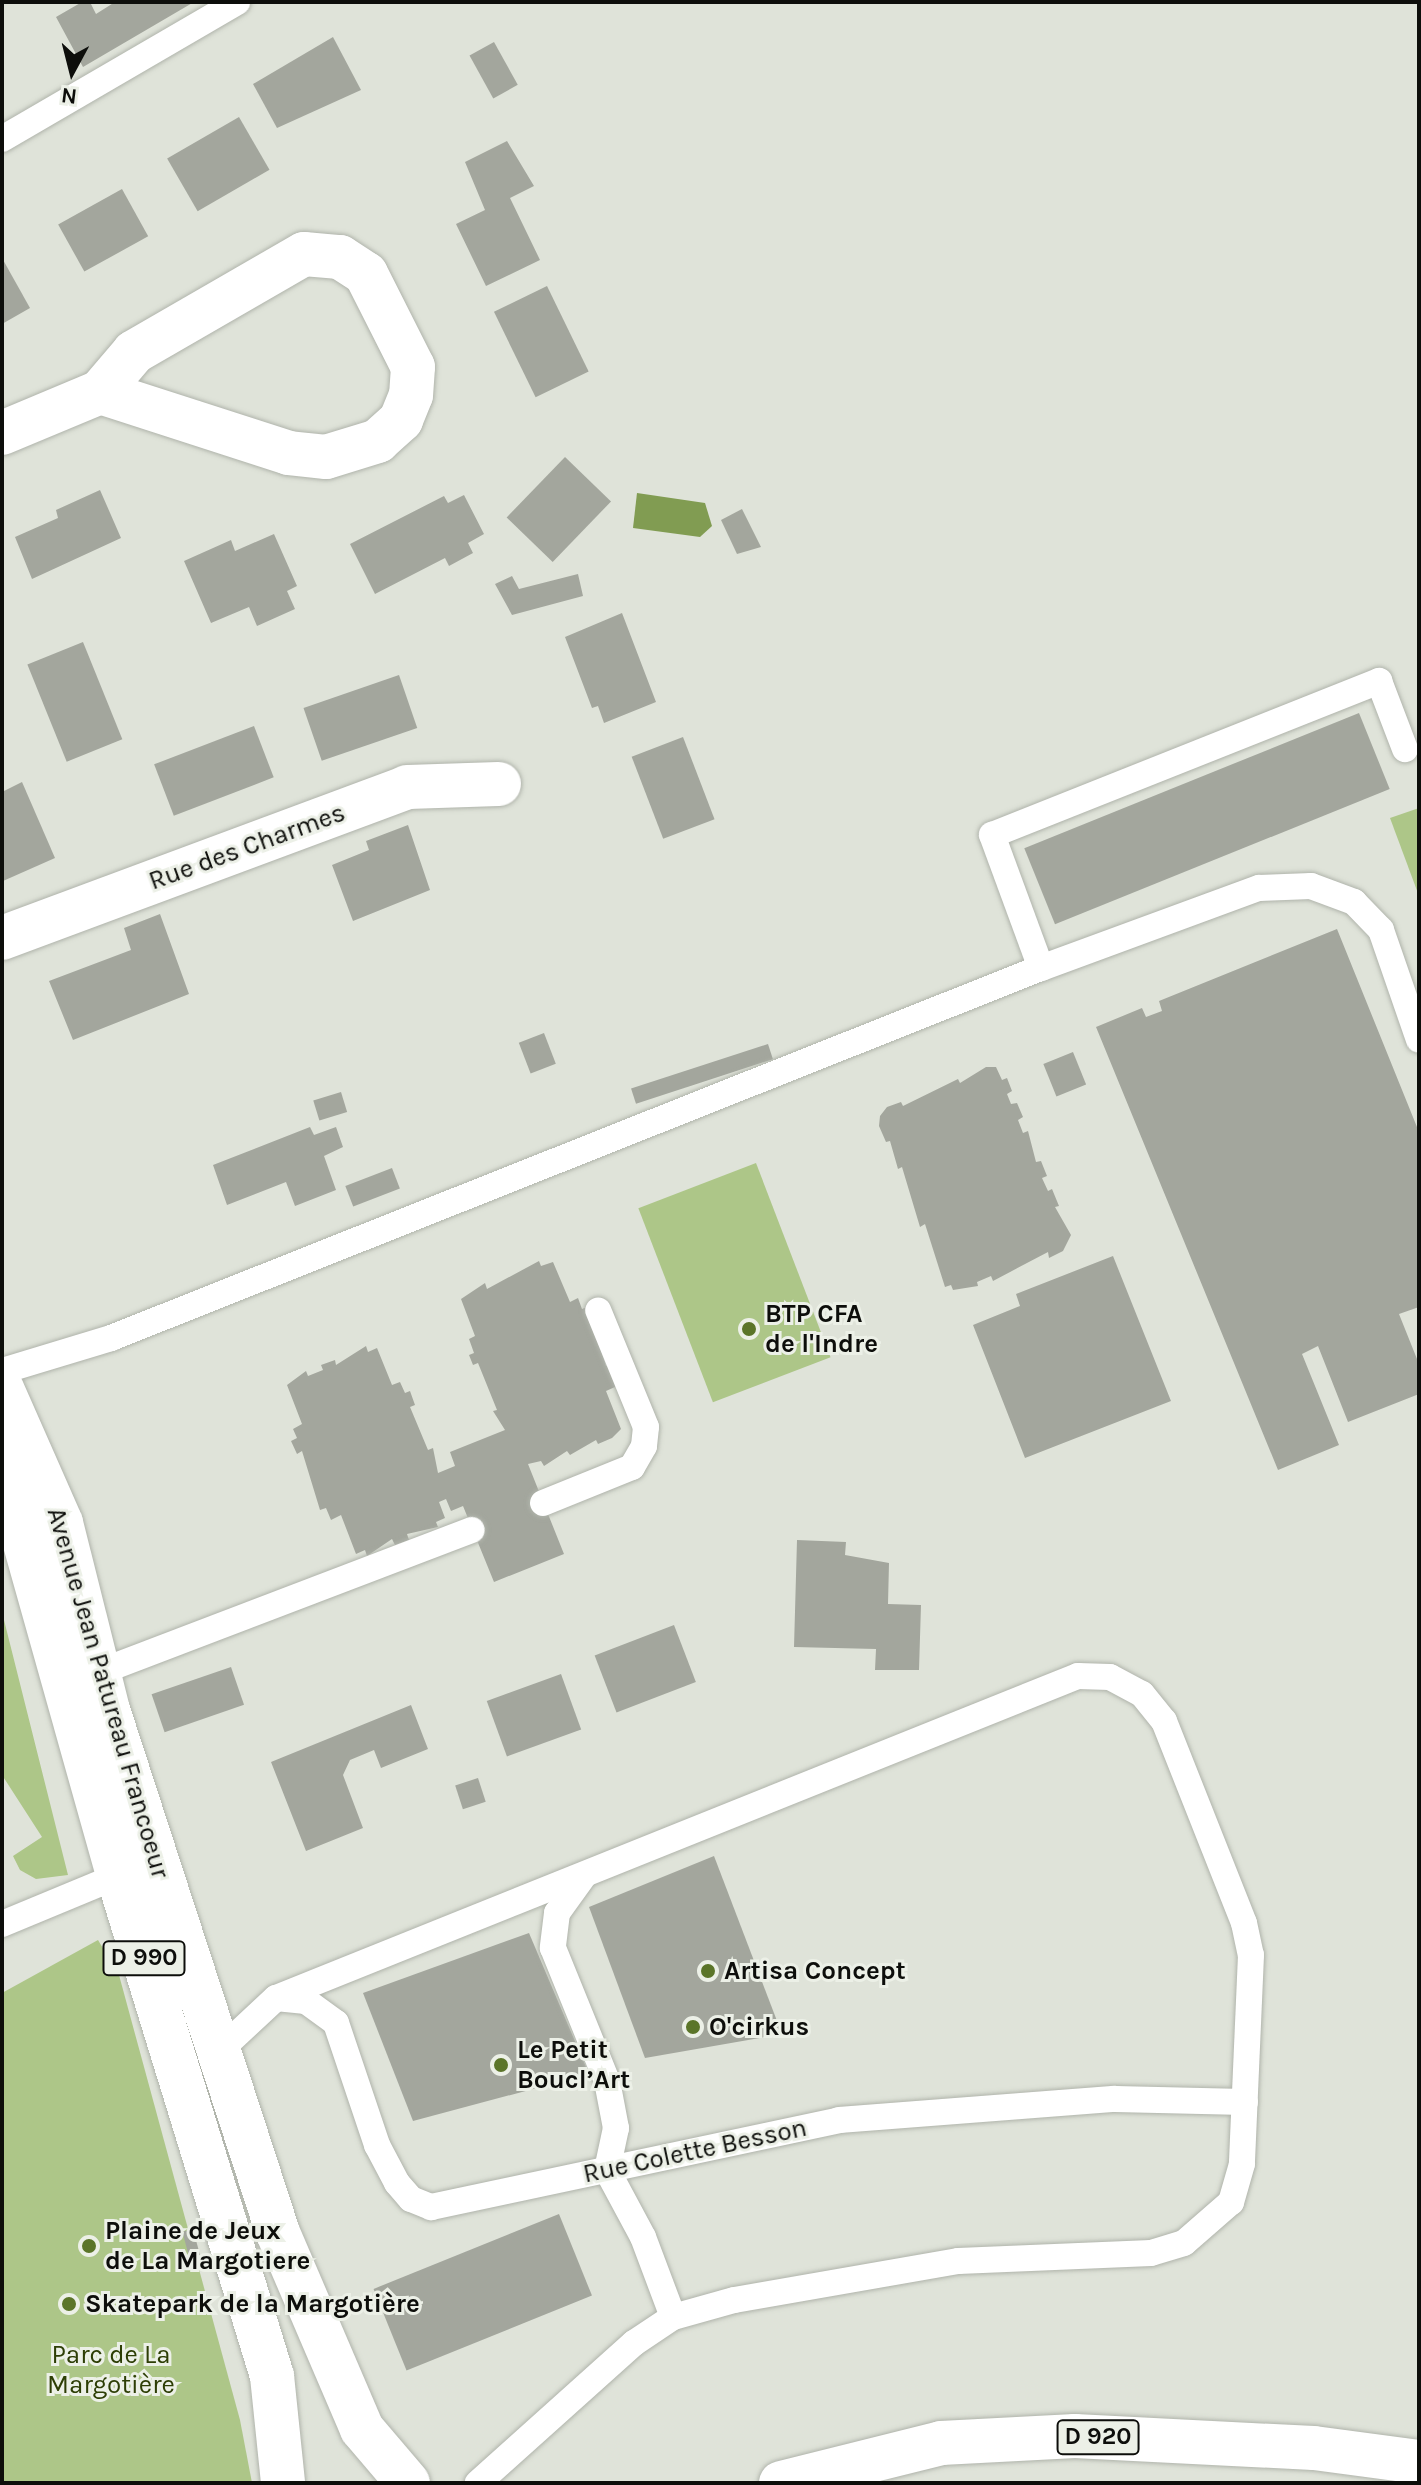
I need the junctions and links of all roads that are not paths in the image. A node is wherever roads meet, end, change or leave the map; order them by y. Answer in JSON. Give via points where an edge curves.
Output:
{"nodes":[{"id":1,"x":237,"y":2,"type":"edge"},
{"id":2,"x":2,"y":139,"type":"edge"},
{"id":3,"x":100,"y":392,"type":"junction"},
{"id":4,"x":2,"y":433,"type":"edge"},
{"id":5,"x":1405,"y":749,"type":"dead end"},
{"id":6,"x":499,"y":784,"type":"dead end"},
{"id":7,"x":2,"y":938,"type":"edge"},
{"id":8,"x":1041,"y":968,"type":"junction"},
{"id":9,"x":1419,"y":1040,"type":"edge"},
{"id":10,"x":598,"y":1310,"type":"dead end"},
{"id":11,"x":2,"y":1371,"type":"edge"},
{"id":12,"x":2,"y":1389,"type":"edge"},
{"id":13,"x":2,"y":1432,"type":"edge"},
{"id":14,"x":543,"y":1503,"type":"dead end"},
{"id":15,"x":472,"y":1530,"type":"dead end"},
{"id":16,"x":97,"y":1673,"type":"junction"},
{"id":17,"x":585,"y":1874,"type":"junction"},
{"id":18,"x":118,"y":1876,"type":"junction"},
{"id":19,"x":2,"y":1924,"type":"edge"},
{"id":20,"x":276,"y":1998,"type":"junction"},
{"id":21,"x":218,"y":2052,"type":"junction"},
{"id":22,"x":1245,"y":2102,"type":"junction"},
{"id":23,"x":607,"y":2170,"type":"junction"},
{"id":24,"x":673,"y":2317,"type":"junction"},
{"id":25,"x":1419,"y":2462,"type":"edge"},
{"id":26,"x":283,"y":2483,"type":"edge"},
{"id":27,"x":408,"y":2483,"type":"edge"},
{"id":28,"x":478,"y":2483,"type":"edge"},
{"id":29,"x":781,"y":2483,"type":"edge"}],
"edges":[{"from":1,"to":2,"type":"lane"},
{"from":3,"to":3,"type":"main road","via":[[289,453],[326,457],[378,441],[401,420],[411,395],[413,367],[366,274],[340,257],[304,254],[134,352]]},
{"from":3,"to":4,"type":"main road"},
{"from":5,"to":8,"type":"lane","via":[[1379,681],[992,835]]},
{"from":6,"to":7,"type":"main road","name":"Rue des Charmes","via":[[407,787]]},
{"from":8,"to":9,"type":"lane","via":[[1259,888],[1311,886],[1354,902],[1381,930]]},
{"from":8,"to":11,"type":"lane","via":[[111,1338]]},
{"from":10,"to":14,"type":"lane","via":[[646,1427],[644,1446],[632,1467]]},
{"from":12,"to":16,"type":"main road","name":"Avenue Jean Patureau Francoeur","via":[[61,1523]]},
{"from":13,"to":18,"type":"main road","name":"Avenue Jean Patureau Francoeur","number":"D 990","via":[[9,1487]]},
{"from":15,"to":16,"type":"lane"},
{"from":16,"to":21,"type":"main road","name":"Avenue Jean Patureau Francoeur"},
{"from":17,"to":20,"type":"lane"},
{"from":17,"to":22,"type":"lane","via":[[1078,1676],[1110,1677],[1142,1694],[1164,1721],[1244,1923],[1251,1955]]},
{"from":17,"to":23,"type":"lane","via":[[565,1895],[552,1939],[607,2081],[616,2128]]},
{"from":18,"to":19,"type":"lane"},
{"from":18,"to":26,"type":"main road","name":"Avenue Jean Patureau Francoeur","number":"D 990","via":[[272,2376]]},
{"from":20,"to":21,"type":"lane"},
{"from":20,"to":23,"type":"lane","name":"Rue Colette Besson","via":[[306,2001],[336,2023],[377,2145],[411,2199],[431,2207],[454,2206]]},
{"from":21,"to":27,"type":"main road","name":"Avenue Jean Patureau Francoeur","via":[[278,2233],[319,2333],[362,2429]]},
{"from":22,"to":23,"type":"lane","name":"Rue Colette Besson","via":[[1115,2099],[839,2120]]},
{"from":22,"to":24,"type":"lane","via":[[1242,2164],[1231,2202],[1184,2243],[1151,2253],[958,2261],[734,2300]]},
{"from":23,"to":24,"type":"lane","via":[[643,2237]]},
{"from":24,"to":28,"type":"lane","via":[[634,2343]]},
{"from":25,"to":29,"type":"main road","number":"D 920","via":[[1298,2447],[1075,2436],[941,2443]]}]}
